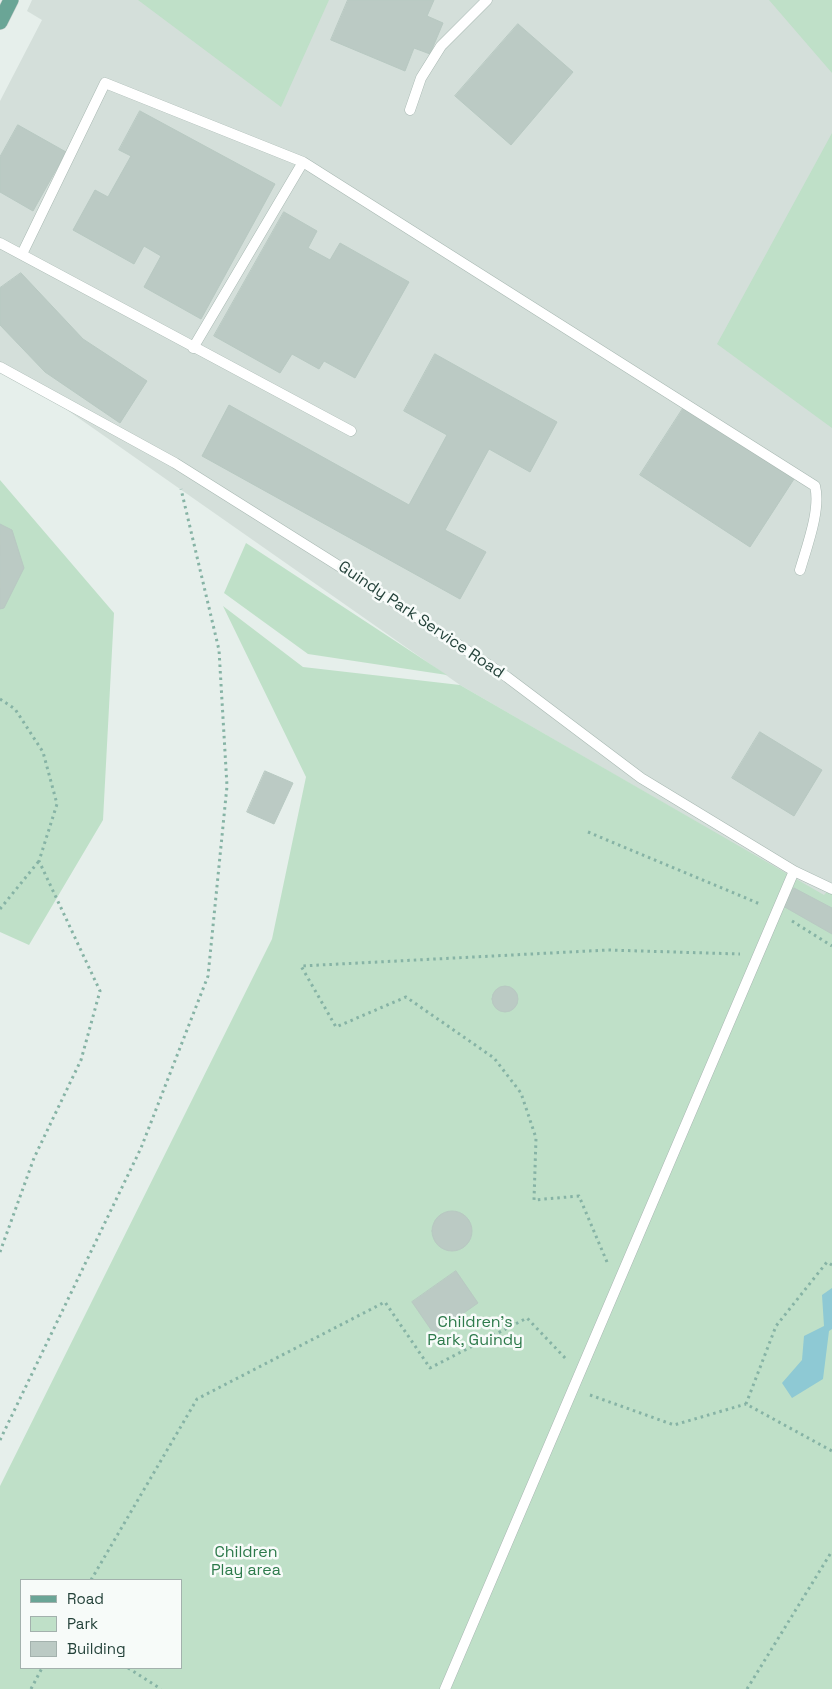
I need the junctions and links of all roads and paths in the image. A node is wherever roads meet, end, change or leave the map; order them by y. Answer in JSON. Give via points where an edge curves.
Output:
{"nodes":[{"id":1,"x":11,"y":0,"type":"edge"},
{"id":2,"x":487,"y":0,"type":"edge"},
{"id":3,"x":0,"y":22,"type":"edge"},
{"id":4,"x":410,"y":110,"type":"dead end"},
{"id":5,"x":303,"y":162,"type":"junction"},
{"id":6,"x":0,"y":243,"type":"edge"},
{"id":7,"x":22,"y":254,"type":"junction"},
{"id":8,"x":193,"y":348,"type":"junction"},
{"id":9,"x":0,"y":367,"type":"edge"},
{"id":10,"x":351,"y":432,"type":"dead end"},
{"id":11,"x":175,"y":463,"type":"junction"},
{"id":12,"x":800,"y":570,"type":"dead end"},
{"id":13,"x":0,"y":699,"type":"edge"},
{"id":14,"x":588,"y":832,"type":"dead end"},
{"id":15,"x":39,"y":861,"type":"junction"},
{"id":16,"x":794,"y":871,"type":"junction"},
{"id":17,"x":832,"y":889,"type":"edge"},
{"id":18,"x":0,"y":909,"type":"edge"},
{"id":19,"x":778,"y":912,"type":"junction"},
{"id":20,"x":832,"y":946,"type":"edge"},
{"id":21,"x":759,"y":955,"type":"junction"},
{"id":22,"x":0,"y":1252,"type":"edge"},
{"id":23,"x":832,"y":1265,"type":"edge"},
{"id":24,"x":619,"y":1282,"type":"junction"},
{"id":25,"x":580,"y":1373,"type":"junction"},
{"id":26,"x":573,"y":1389,"type":"junction"},
{"id":27,"x":746,"y":1404,"type":"junction"},
{"id":28,"x":0,"y":1440,"type":"edge"},
{"id":29,"x":832,"y":1451,"type":"edge"},
{"id":30,"x":832,"y":1552,"type":"edge"},
{"id":31,"x":92,"y":1579,"type":"edge"},
{"id":32,"x":41,"y":1669,"type":"edge"},
{"id":33,"x":130,"y":1669,"type":"edge"},
{"id":34,"x":31,"y":1689,"type":"edge"},
{"id":35,"x":161,"y":1689,"type":"edge"},
{"id":36,"x":445,"y":1689,"type":"edge"},
{"id":37,"x":747,"y":1689,"type":"edge"}],
"edges":[{"from":1,"to":3,"type":"main road"},
{"from":2,"to":4,"type":"lane","via":[[441,46],[421,78]]},
{"from":5,"to":7,"type":"lane","via":[[105,82]]},
{"from":5,"to":8,"type":"lane"},
{"from":5,"to":12,"type":"lane","via":[[816,486],[818,494]]},
{"from":6,"to":7,"type":"lane"},
{"from":7,"to":8,"type":"lane"},
{"from":8,"to":10,"type":"lane"},
{"from":9,"to":11,"type":"lane","name":"Guindy Park Service Road"},
{"from":11,"to":16,"type":"lane","name":"Guindy Park Service Road","via":[[507,677],[641,778]]},
{"from":11,"to":28,"type":"path","via":[[220,650],[227,786],[208,976],[141,1148]]},
{"from":13,"to":15,"type":"path","via":[[15,708],[43,752],[57,804]]},
{"from":14,"to":19,"type":"path"},
{"from":15,"to":18,"type":"path"},
{"from":15,"to":22,"type":"path","via":[[100,992],[80,1060],[34,1158]]},
{"from":16,"to":17,"type":"lane","name":"Guindy Park Service Road"},
{"from":16,"to":19,"type":"lane"},
{"from":19,"to":20,"type":"path"},
{"from":19,"to":21,"type":"lane"},
{"from":21,"to":24,"type":"lane"},
{"from":21,"to":24,"type":"path","via":[[608,950],[301,966],[336,1027],[406,997],[494,1058],[521,1093],[536,1138],[534,1200],[579,1196],[603,1255]]},
{"from":23,"to":27,"type":"path","via":[[827,1262],[776,1326]]},
{"from":24,"to":25,"type":"lane"},
{"from":25,"to":26,"type":"lane"},
{"from":25,"to":31,"type":"path","via":[[527,1318],[430,1368],[385,1302],[197,1399]]},
{"from":26,"to":27,"type":"path","via":[[674,1425]]},
{"from":26,"to":36,"type":"lane"},
{"from":27,"to":29,"type":"path"},
{"from":30,"to":37,"type":"path"},
{"from":32,"to":34,"type":"path"},
{"from":33,"to":35,"type":"path"}]}
